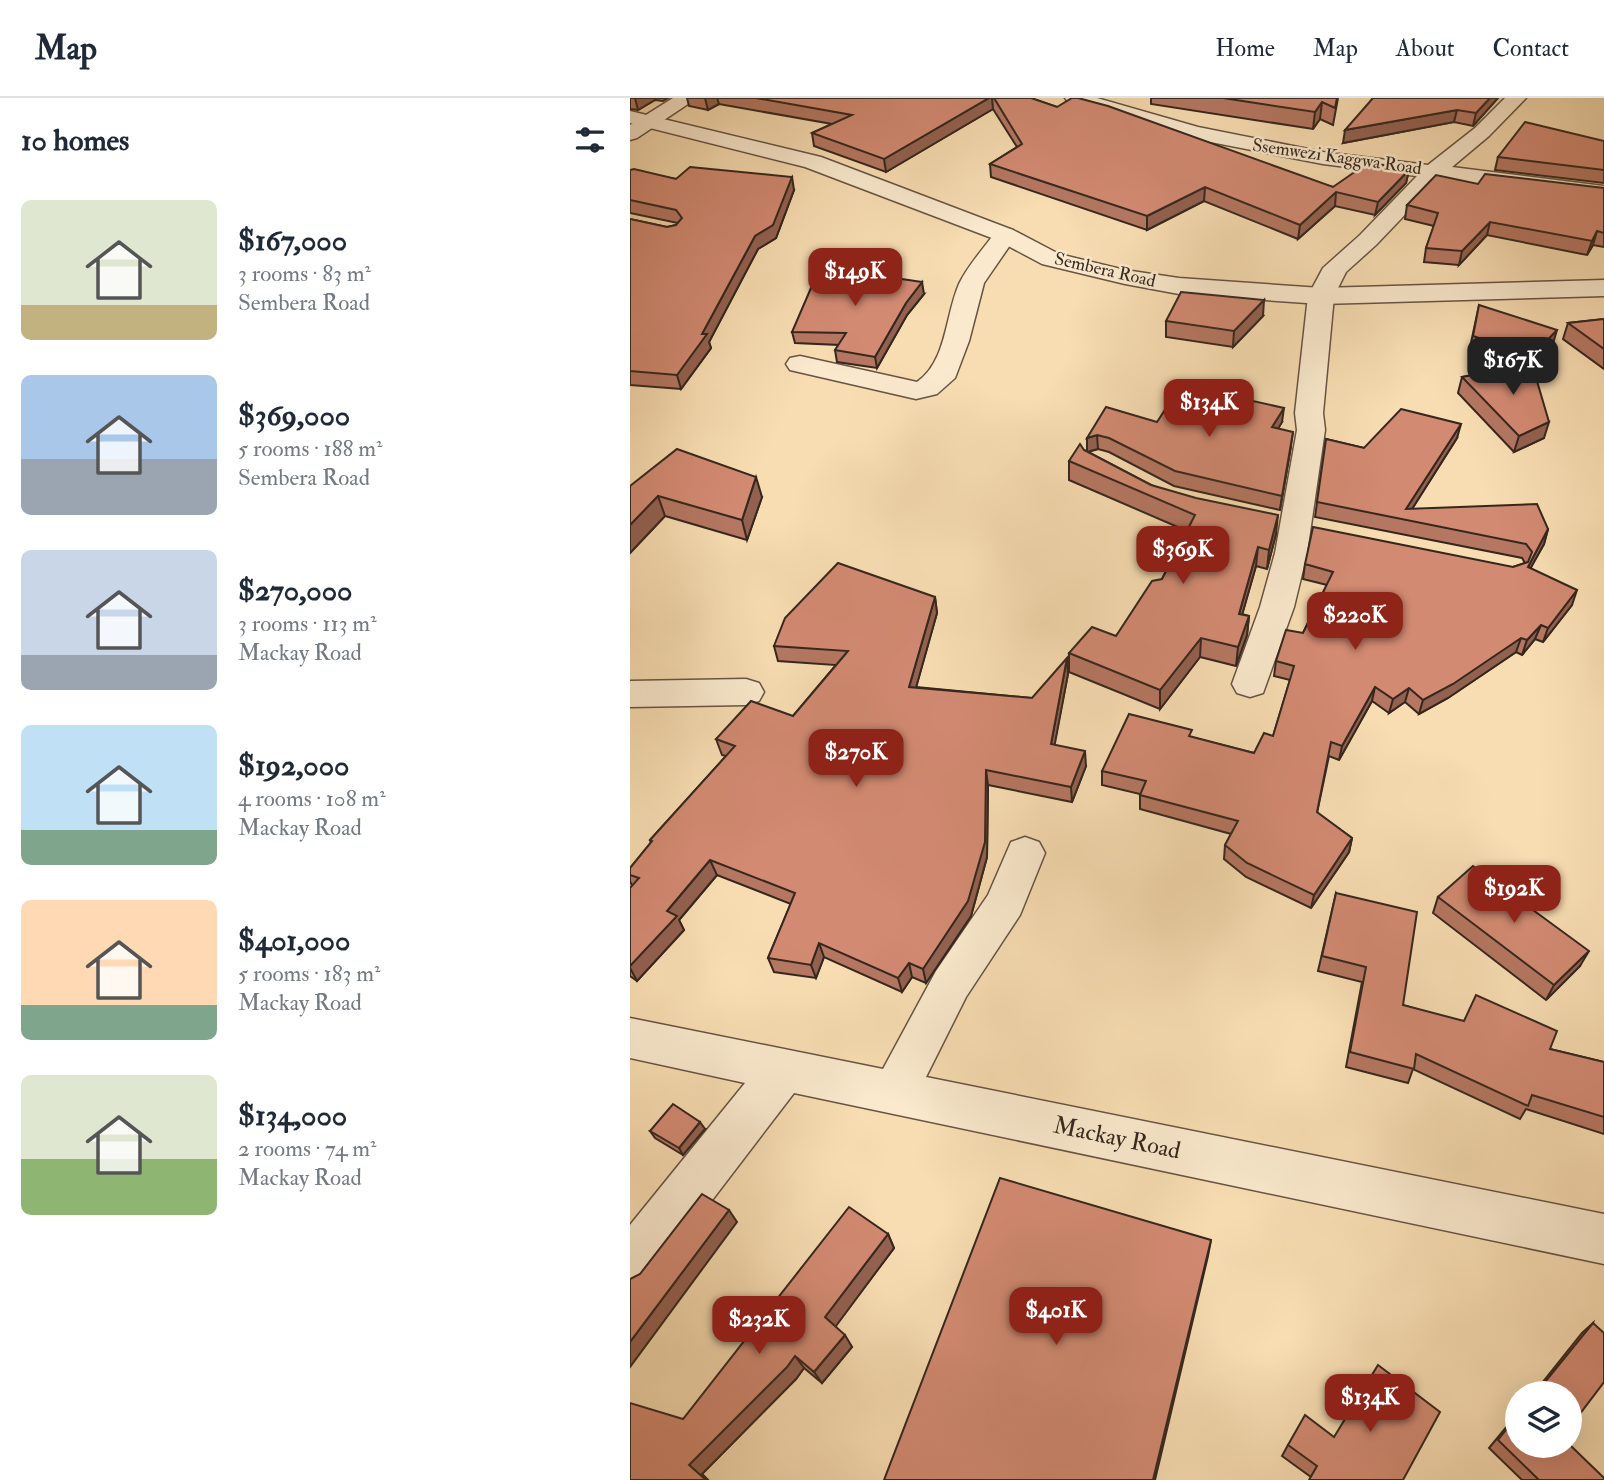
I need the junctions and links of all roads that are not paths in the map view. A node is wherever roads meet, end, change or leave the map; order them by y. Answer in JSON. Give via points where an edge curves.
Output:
{"nodes":[{"id":1,"x":687,"y":98,"type":"edge"},
{"id":2,"x":1075,"y":98,"type":"edge"},
{"id":3,"x":1516,"y":98,"type":"edge"},
{"id":4,"x":636,"y":124,"type":"edge"},
{"id":5,"x":1434,"y":172,"type":"junction"},
{"id":6,"x":1604,"y":193,"type":"edge"},
{"id":7,"x":1005,"y":236,"type":"junction"},
{"id":8,"x":1604,"y":288,"type":"edge"},
{"id":9,"x":1321,"y":296,"type":"junction"},
{"id":10,"x":800,"y":364,"type":"dead end"},
{"id":11,"x":1250,"y":684,"type":"dead end"},
{"id":12,"x":746,"y":692,"type":"dead end"},
{"id":13,"x":630,"y":694,"type":"edge"},
{"id":14,"x":1025,"y":853,"type":"dead end"},
{"id":15,"x":630,"y":1038,"type":"edge"},
{"id":16,"x":784,"y":1070,"type":"junction"},
{"id":17,"x":895,"y":1093,"type":"junction"},
{"id":18,"x":1604,"y":1239,"type":"edge"},
{"id":19,"x":630,"y":1266,"type":"edge"}],
"edges":[{"from":1,"to":4,"type":"street"},
{"from":2,"to":5,"type":"street","name":"Ssemwezi Kaggwa Road","via":[[1251,145]]},
{"from":3,"to":5,"type":"street"},
{"from":4,"to":7,"type":"street","name":"Sembera Road","via":[[813,162]]},
{"from":5,"to":6,"type":"street","name":"Ssemwezi Kaggwa Road"},
{"from":5,"to":9,"type":"street","via":[[1335,268]]},
{"from":7,"to":9,"type":"street","name":"Sembera Road","via":[[1051,259],[1125,277],[1179,286]]},
{"from":7,"to":10,"type":"street","via":[[972,284],[956,341],[934,384],[916,391]]},
{"from":8,"to":9,"type":"street","name":"Sembera Road"},
{"from":9,"to":11,"type":"street","via":[[1311,430],[1296,525],[1277,607]]},
{"from":12,"to":13,"type":"street"},
{"from":14,"to":17,"type":"street","via":[[1005,903],[951,984]]},
{"from":15,"to":16,"type":"street","name":"Mackay Road"},
{"from":16,"to":17,"type":"street","name":"Mackay Road"},
{"from":16,"to":19,"type":"street"},
{"from":17,"to":18,"type":"street","name":"Mackay Road"}]}
